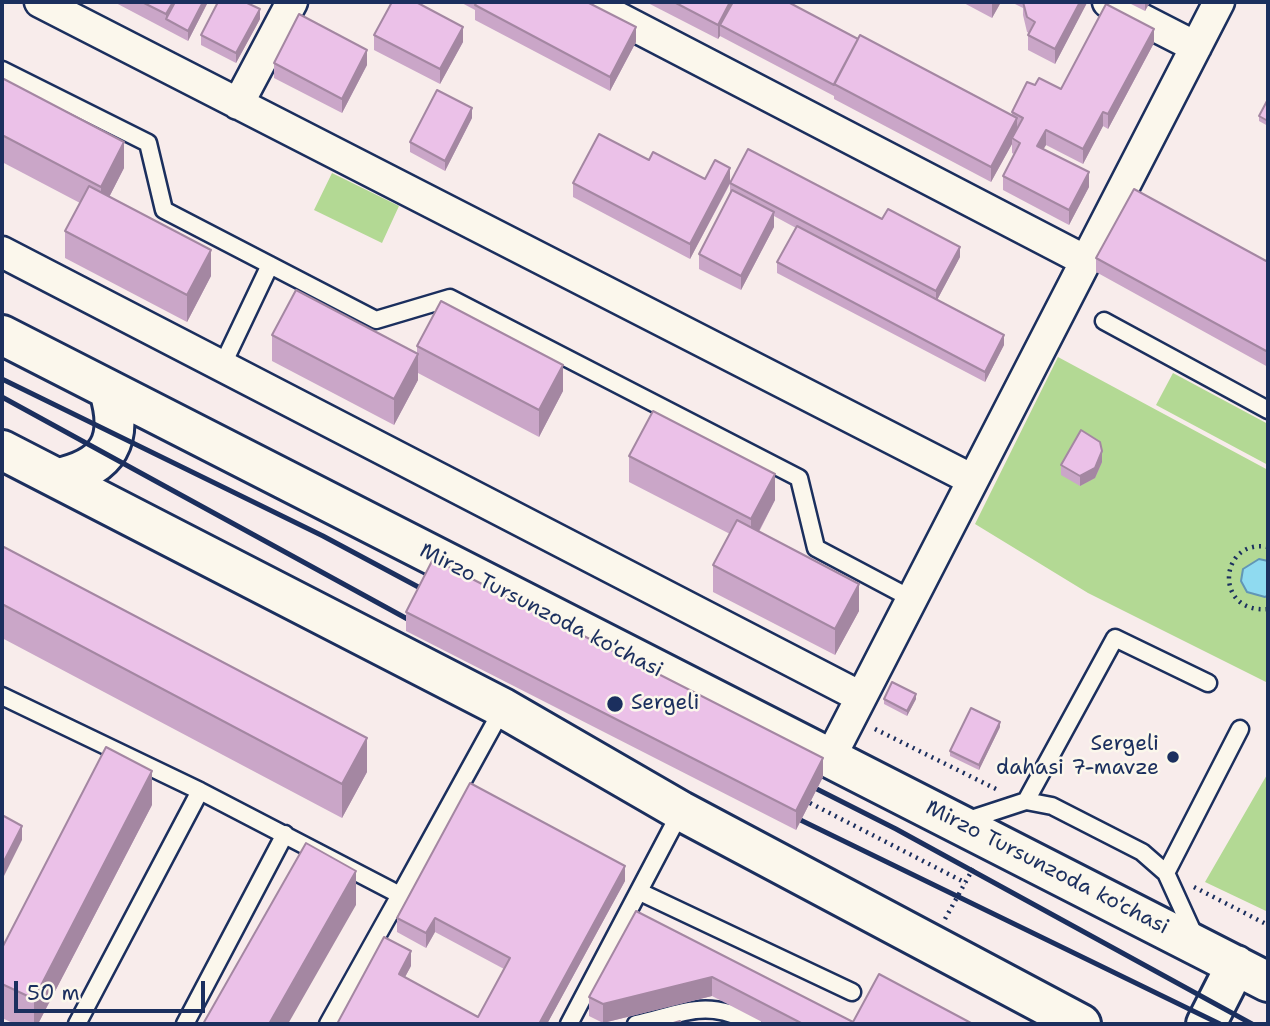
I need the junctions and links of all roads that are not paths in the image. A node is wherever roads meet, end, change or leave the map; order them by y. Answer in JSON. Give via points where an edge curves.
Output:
{"nodes":[{"id":1,"x":40,"y":2,"type":"edge"},
{"id":2,"x":292,"y":2,"type":"edge"},
{"id":3,"x":588,"y":2,"type":"edge"},
{"id":4,"x":1108,"y":2,"type":"edge"},
{"id":5,"x":1219,"y":2,"type":"edge"},
{"id":6,"x":1196,"y":47,"type":"junction"},
{"id":7,"x":2,"y":70,"type":"edge"},
{"id":8,"x":238,"y":104,"type":"junction"},
{"id":9,"x":2,"y":252,"type":"edge"},
{"id":10,"x":1086,"y":261,"type":"junction"},
{"id":11,"x":270,"y":265,"type":"junction"},
{"id":12,"x":1104,"y":321,"type":"dead end"},
{"id":13,"x":2,"y":335,"type":"edge"},
{"id":14,"x":222,"y":366,"type":"junction"},
{"id":15,"x":109,"y":391,"type":"junction"},
{"id":16,"x":1268,"y":410,"type":"edge"},
{"id":17,"x":2,"y":450,"type":"edge"},
{"id":18,"x":58,"y":478,"type":"junction"},
{"id":19,"x":973,"y":480,"type":"junction"},
{"id":20,"x":912,"y":599,"type":"junction"},
{"id":21,"x":1208,"y":683,"type":"dead end"},
{"id":22,"x":2,"y":696,"type":"edge"},
{"id":23,"x":861,"y":697,"type":"junction"},
{"id":24,"x":503,"y":708,"type":"junction"},
{"id":25,"x":1240,"y":729,"type":"dead end"},
{"id":26,"x":830,"y":758,"type":"junction"},
{"id":27,"x":200,"y":791,"type":"junction"},
{"id":28,"x":1026,"y":802,"type":"junction"},
{"id":29,"x":681,"y":811,"type":"junction"},
{"id":30,"x":959,"y":823,"type":"junction"},
{"id":31,"x":285,"y":834,"type":"junction"},
{"id":32,"x":1166,"y":873,"type":"junction"},
{"id":33,"x":640,"y":892,"type":"junction"},
{"id":34,"x":400,"y":895,"type":"junction"},
{"id":35,"x":1199,"y":945,"type":"junction"},
{"id":36,"x":1252,"y":973,"type":"edge"},
{"id":37,"x":852,"y":992,"type":"dead end"},
{"id":38,"x":77,"y":1024,"type":"edge"},
{"id":39,"x":185,"y":1024,"type":"edge"},
{"id":40,"x":328,"y":1024,"type":"edge"},
{"id":41,"x":569,"y":1024,"type":"edge"},
{"id":42,"x":636,"y":1024,"type":"edge"},
{"id":43,"x":754,"y":1024,"type":"edge"},
{"id":44,"x":1081,"y":1024,"type":"edge"},
{"id":45,"x":1206,"y":1024,"type":"edge"}],
"edges":[{"from":1,"to":8,"type":"street"},
{"from":2,"to":8,"type":"street"},
{"from":3,"to":10,"type":"street"},
{"from":4,"to":6,"type":"street"},
{"from":5,"to":6,"type":"street"},
{"from":6,"to":10,"type":"street"},
{"from":7,"to":11,"type":"lane","via":[[148,143],[164,210]]},
{"from":8,"to":19,"type":"street"},
{"from":9,"to":14,"type":"street"},
{"from":10,"to":19,"type":"street"},
{"from":11,"to":14,"type":"lane"},
{"from":11,"to":20,"type":"lane","via":[[376,320],[450,298],[799,478],[816,548]]},
{"from":12,"to":16,"type":"lane"},
{"from":13,"to":15,"type":"main road","name":"Mirzo Tursunzoda ko'chasi"},
{"from":14,"to":23,"type":"street"},
{"from":15,"to":18,"type":"main road","via":[[116,416],[113,442],[98,464]]},
{"from":15,"to":26,"type":"main road","name":"Mirzo Tursunzoda ko'chasi"},
{"from":17,"to":18,"type":"main road"},
{"from":18,"to":24,"type":"main road"},
{"from":19,"to":20,"type":"street"},
{"from":20,"to":23,"type":"street"},
{"from":21,"to":28,"type":"lane","via":[[1115,638]]},
{"from":22,"to":27,"type":"lane"},
{"from":23,"to":26,"type":"street"},
{"from":24,"to":29,"type":"main road"},
{"from":24,"to":34,"type":"lane"},
{"from":25,"to":32,"type":"lane"},
{"from":26,"to":30,"type":"main road","name":"Mirzo Tursunzoda ko'chasi"},
{"from":27,"to":31,"type":"lane"},
{"from":27,"to":38,"type":"lane"},
{"from":28,"to":30,"type":"lane"},
{"from":28,"to":32,"type":"lane","via":[[1059,809],[1142,852]]},
{"from":29,"to":33,"type":"lane"},
{"from":29,"to":44,"type":"main road"},
{"from":30,"to":35,"type":"main road","name":"Mirzo Tursunzoda ko'chasi"},
{"from":31,"to":34,"type":"lane"},
{"from":31,"to":39,"type":"lane"},
{"from":32,"to":35,"type":"lane"},
{"from":33,"to":37,"type":"lane"},
{"from":33,"to":41,"type":"lane"},
{"from":34,"to":40,"type":"lane"},
{"from":35,"to":36,"type":"main road","name":"Mirzo Tursunzoda ko'chasi"},
{"from":36,"to":45,"type":"main road"},
{"from":42,"to":43,"type":"lane","via":[[708,1008]]}]}
